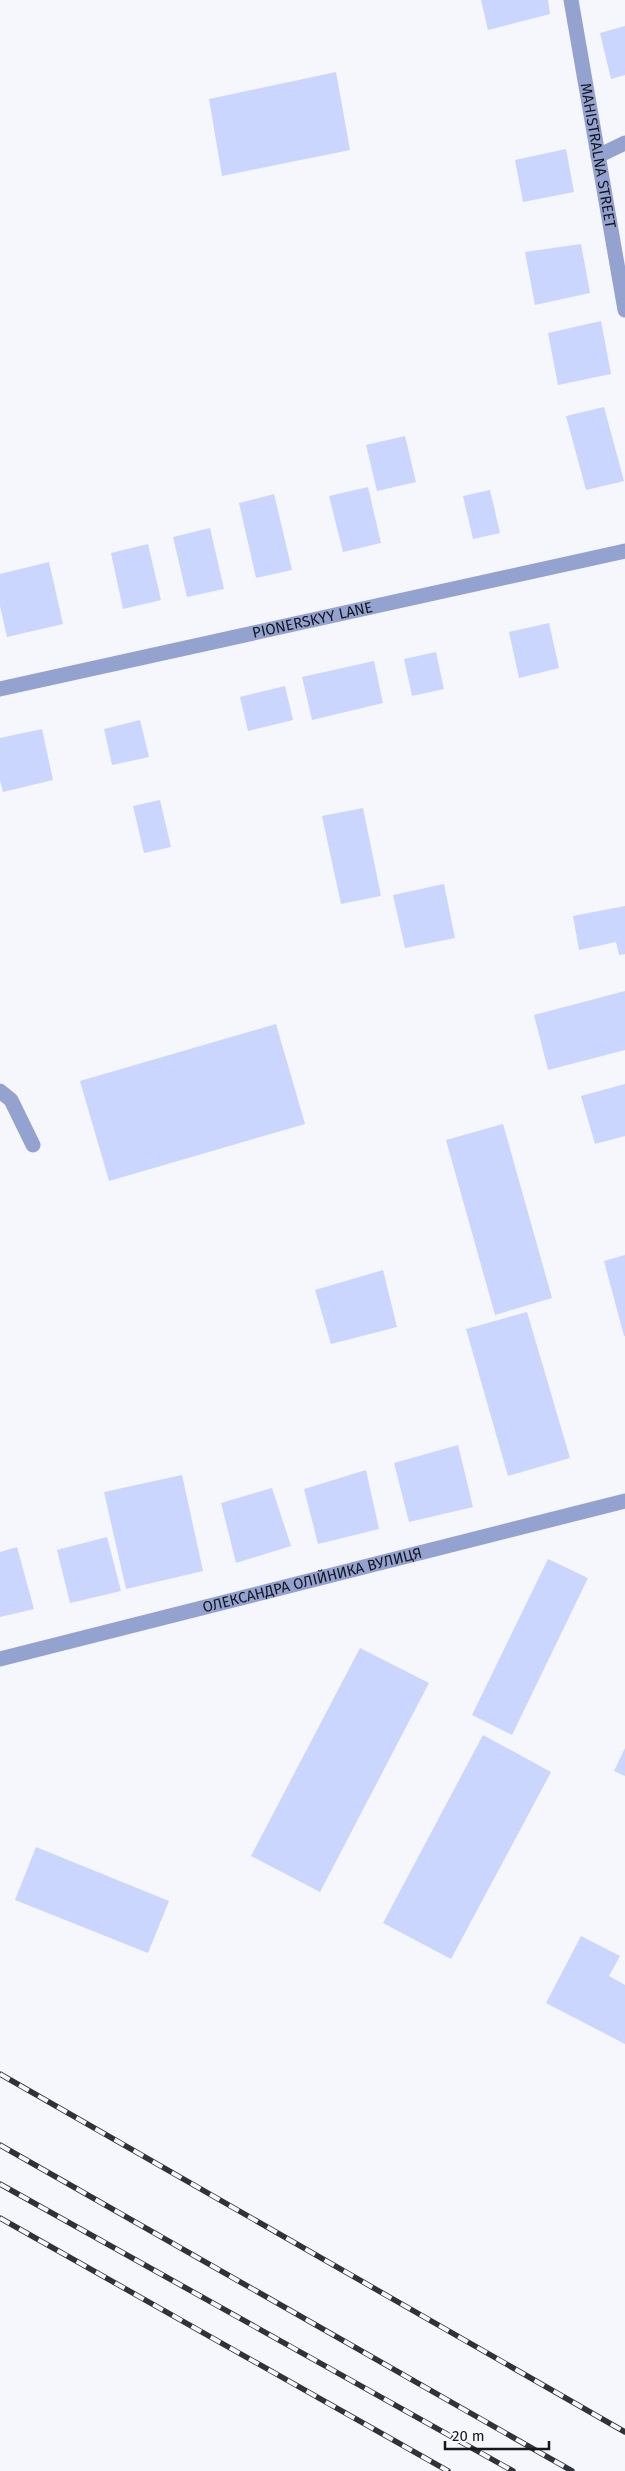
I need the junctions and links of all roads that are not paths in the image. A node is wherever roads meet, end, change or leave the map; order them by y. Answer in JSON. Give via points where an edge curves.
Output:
{"nodes":[{"id":1,"x":571,"y":0,"type":"edge"},
{"id":2,"x":625,"y":143,"type":"edge"},
{"id":3,"x":598,"y":156,"type":"junction"},
{"id":4,"x":625,"y":310,"type":"edge"},
{"id":5,"x":625,"y":551,"type":"edge"},
{"id":6,"x":0,"y":689,"type":"edge"},
{"id":7,"x":0,"y":1092,"type":"edge"},
{"id":8,"x":33,"y":1145,"type":"dead end"},
{"id":9,"x":625,"y":1501,"type":"edge"},
{"id":10,"x":0,"y":1659,"type":"edge"}],
"edges":[{"from":1,"to":3,"type":"street","name":"MAHISTRALNA STREET"},
{"from":2,"to":3,"type":"street"},
{"from":3,"to":4,"type":"street","name":"MAHISTRALNA STREET"},
{"from":5,"to":6,"type":"street","name":"PIONERSKYY LANE"},
{"from":7,"to":8,"type":"street","via":[[11,1100]]},
{"from":9,"to":10,"type":"street","name":"ОЛЕКСАНДРА ОЛІЙНИКА ВУЛИЦЯ"}]}
